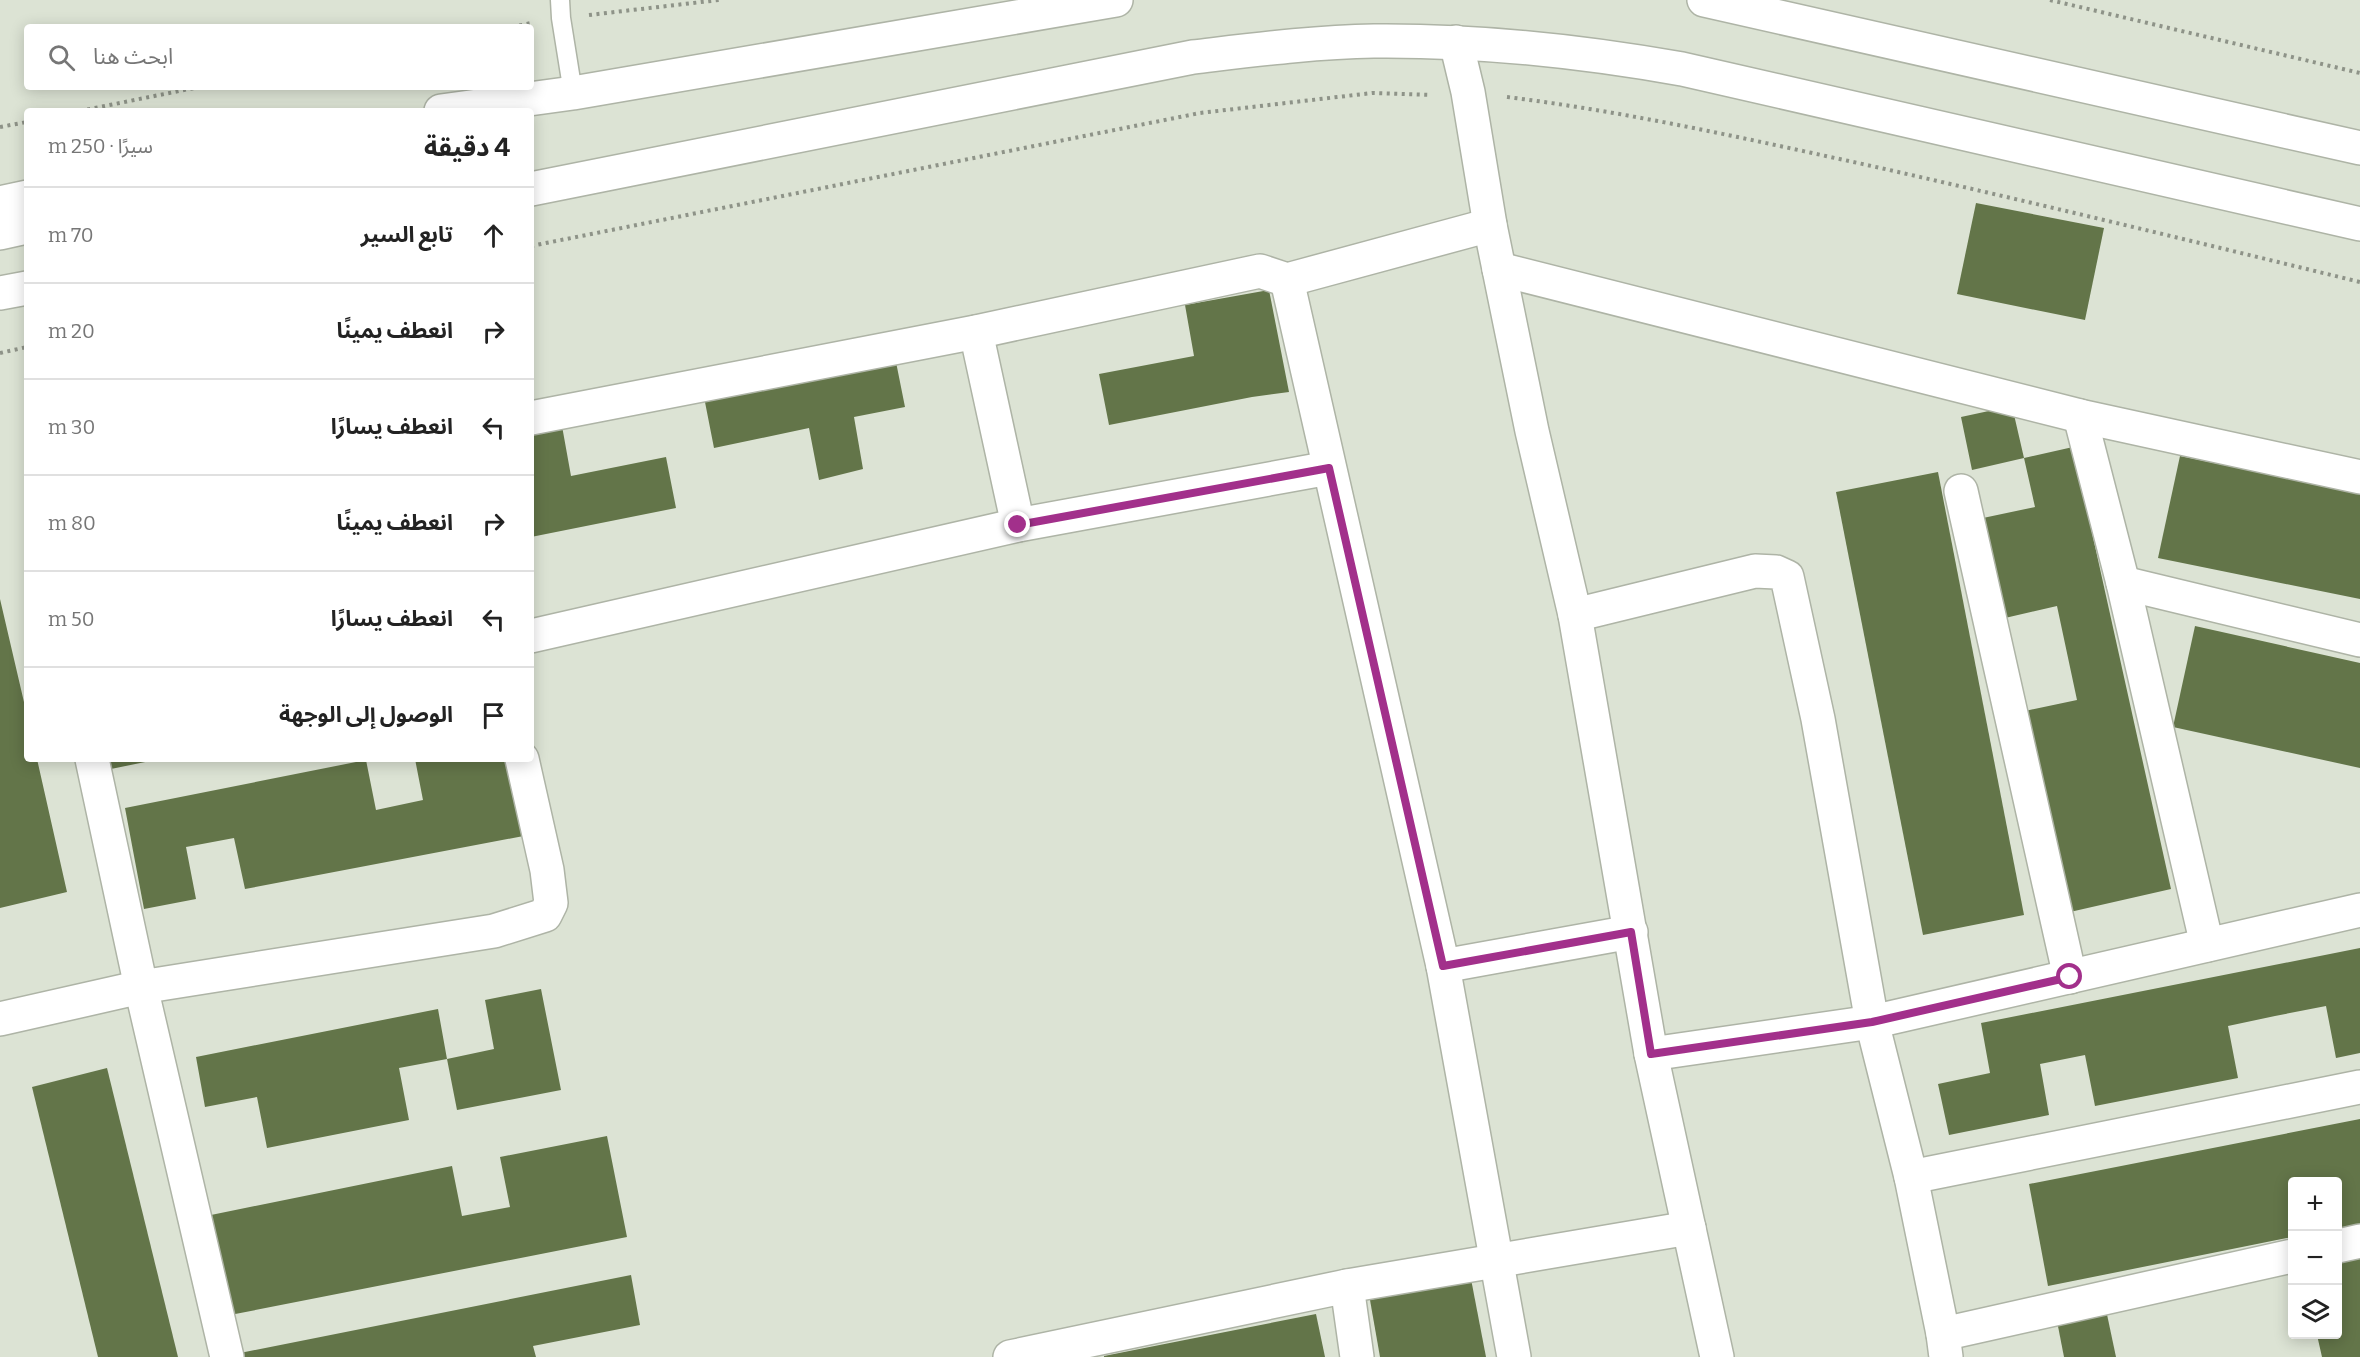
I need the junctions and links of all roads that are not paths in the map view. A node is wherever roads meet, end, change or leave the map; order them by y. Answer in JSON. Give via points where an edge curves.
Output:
{"nodes":[{"id":1,"x":1116,"y":0,"type":"edge"},
{"id":2,"x":1704,"y":0,"type":"edge"},
{"id":3,"x":560,"y":9,"type":"edge"},
{"id":4,"x":1456,"y":42,"type":"junction"},
{"id":5,"x":573,"y":93,"type":"junction"},
{"id":6,"x":463,"y":108,"type":"edge"},
{"id":7,"x":2360,"y":148,"type":"edge"},
{"id":8,"x":534,"y":188,"type":"edge"},
{"id":9,"x":24,"y":197,"type":"edge"},
{"id":10,"x":0,"y":203,"type":"edge"},
{"id":11,"x":2360,"y":224,"type":"edge"},
{"id":12,"x":1490,"y":225,"type":"junction"},
{"id":13,"x":24,"y":228,"type":"edge"},
{"id":14,"x":0,"y":233,"type":"edge"},
{"id":15,"x":1499,"y":268,"type":"junction"},
{"id":16,"x":1287,"y":280,"type":"junction"},
{"id":17,"x":24,"y":289,"type":"edge"},
{"id":18,"x":0,"y":293,"type":"edge"},
{"id":19,"x":976,"y":332,"type":"junction"},
{"id":20,"x":2080,"y":416,"type":"junction"},
{"id":21,"x":534,"y":417,"type":"edge"},
{"id":22,"x":1329,"y":468,"type":"junction"},
{"id":23,"x":2360,"y":477,"type":"edge"},
{"id":24,"x":1961,"y":491,"type":"dead end"},
{"id":25,"x":1018,"y":525,"type":"junction"},
{"id":26,"x":2123,"y":583,"type":"junction"},
{"id":27,"x":1575,"y":615,"type":"junction"},
{"id":28,"x":534,"y":635,"type":"edge"},
{"id":29,"x":2360,"y":640,"type":"edge"},
{"id":30,"x":93,"y":762,"type":"edge"},
{"id":31,"x":523,"y":762,"type":"edge"},
{"id":32,"x":2360,"y":910,"type":"edge"},
{"id":33,"x":1631,"y":932,"type":"junction"},
{"id":34,"x":2207,"y":945,"type":"junction"},
{"id":35,"x":1443,"y":966,"type":"junction"},
{"id":36,"x":2070,"y":977,"type":"junction"},
{"id":37,"x":141,"y":987,"type":"junction"},
{"id":38,"x":0,"y":1019,"type":"edge"},
{"id":39,"x":1872,"y":1022,"type":"junction"},
{"id":40,"x":1651,"y":1054,"type":"junction"},
{"id":41,"x":2360,"y":1087,"type":"edge"},
{"id":42,"x":1911,"y":1178,"type":"junction"},
{"id":43,"x":1689,"y":1228,"type":"junction"},
{"id":44,"x":2360,"y":1241,"type":"edge"},
{"id":45,"x":2342,"y":1245,"type":"edge"},
{"id":46,"x":2288,"y":1257,"type":"edge"},
{"id":47,"x":1495,"y":1260,"type":"junction"},
{"id":48,"x":1347,"y":1286,"type":"junction"},
{"id":49,"x":1945,"y":1346,"type":"edge"},
{"id":50,"x":227,"y":1357,"type":"edge"},
{"id":51,"x":1010,"y":1357,"type":"edge"},
{"id":52,"x":1357,"y":1357,"type":"edge"},
{"id":53,"x":1514,"y":1357,"type":"edge"},
{"id":54,"x":1717,"y":1357,"type":"edge"}],
"edges":[{"from":1,"to":5,"type":"street"},
{"from":2,"to":7,"type":"street"},
{"from":3,"to":5,"type":"lane"},
{"from":4,"to":8,"type":"street","via":[[1373,41],[1193,57]]},
{"from":4,"to":11,"type":"street","via":[[1532,47],[1682,69]]},
{"from":4,"to":12,"type":"street"},
{"from":5,"to":6,"type":"street"},
{"from":9,"to":10,"type":"street"},
{"from":12,"to":15,"type":"street"},
{"from":12,"to":16,"type":"street"},
{"from":13,"to":14,"type":"street"},
{"from":15,"to":20,"type":"street"},
{"from":15,"to":27,"type":"street"},
{"from":16,"to":19,"type":"street","via":[[1260,271]]},
{"from":16,"to":22,"type":"street"},
{"from":17,"to":18,"type":"street"},
{"from":19,"to":21,"type":"street"},
{"from":19,"to":25,"type":"street"},
{"from":20,"to":23,"type":"street"},
{"from":20,"to":26,"type":"street"},
{"from":22,"to":25,"type":"street"},
{"from":22,"to":35,"type":"street"},
{"from":24,"to":36,"type":"street"},
{"from":25,"to":28,"type":"street"},
{"from":26,"to":29,"type":"street"},
{"from":26,"to":34,"type":"street"},
{"from":27,"to":33,"type":"street"},
{"from":27,"to":39,"type":"street","via":[[1755,571],[1787,577],[1818,719]]},
{"from":30,"to":37,"type":"street"},
{"from":31,"to":37,"type":"street","via":[[547,870],[551,903],[545,915],[494,931]]},
{"from":32,"to":34,"type":"street"},
{"from":33,"to":35,"type":"street"},
{"from":33,"to":40,"type":"street"},
{"from":34,"to":36,"type":"street"},
{"from":35,"to":47,"type":"street"},
{"from":36,"to":39,"type":"street"},
{"from":37,"to":38,"type":"street"},
{"from":37,"to":50,"type":"street"},
{"from":39,"to":40,"type":"street"},
{"from":39,"to":42,"type":"street"},
{"from":40,"to":43,"type":"street"},
{"from":41,"to":42,"type":"street"},
{"from":42,"to":49,"type":"street"},
{"from":43,"to":47,"type":"street"},
{"from":43,"to":54,"type":"street"},
{"from":44,"to":45,"type":"street"},
{"from":46,"to":49,"type":"street"},
{"from":47,"to":48,"type":"street"},
{"from":47,"to":53,"type":"street"},
{"from":48,"to":51,"type":"street"},
{"from":48,"to":52,"type":"street"}]}
